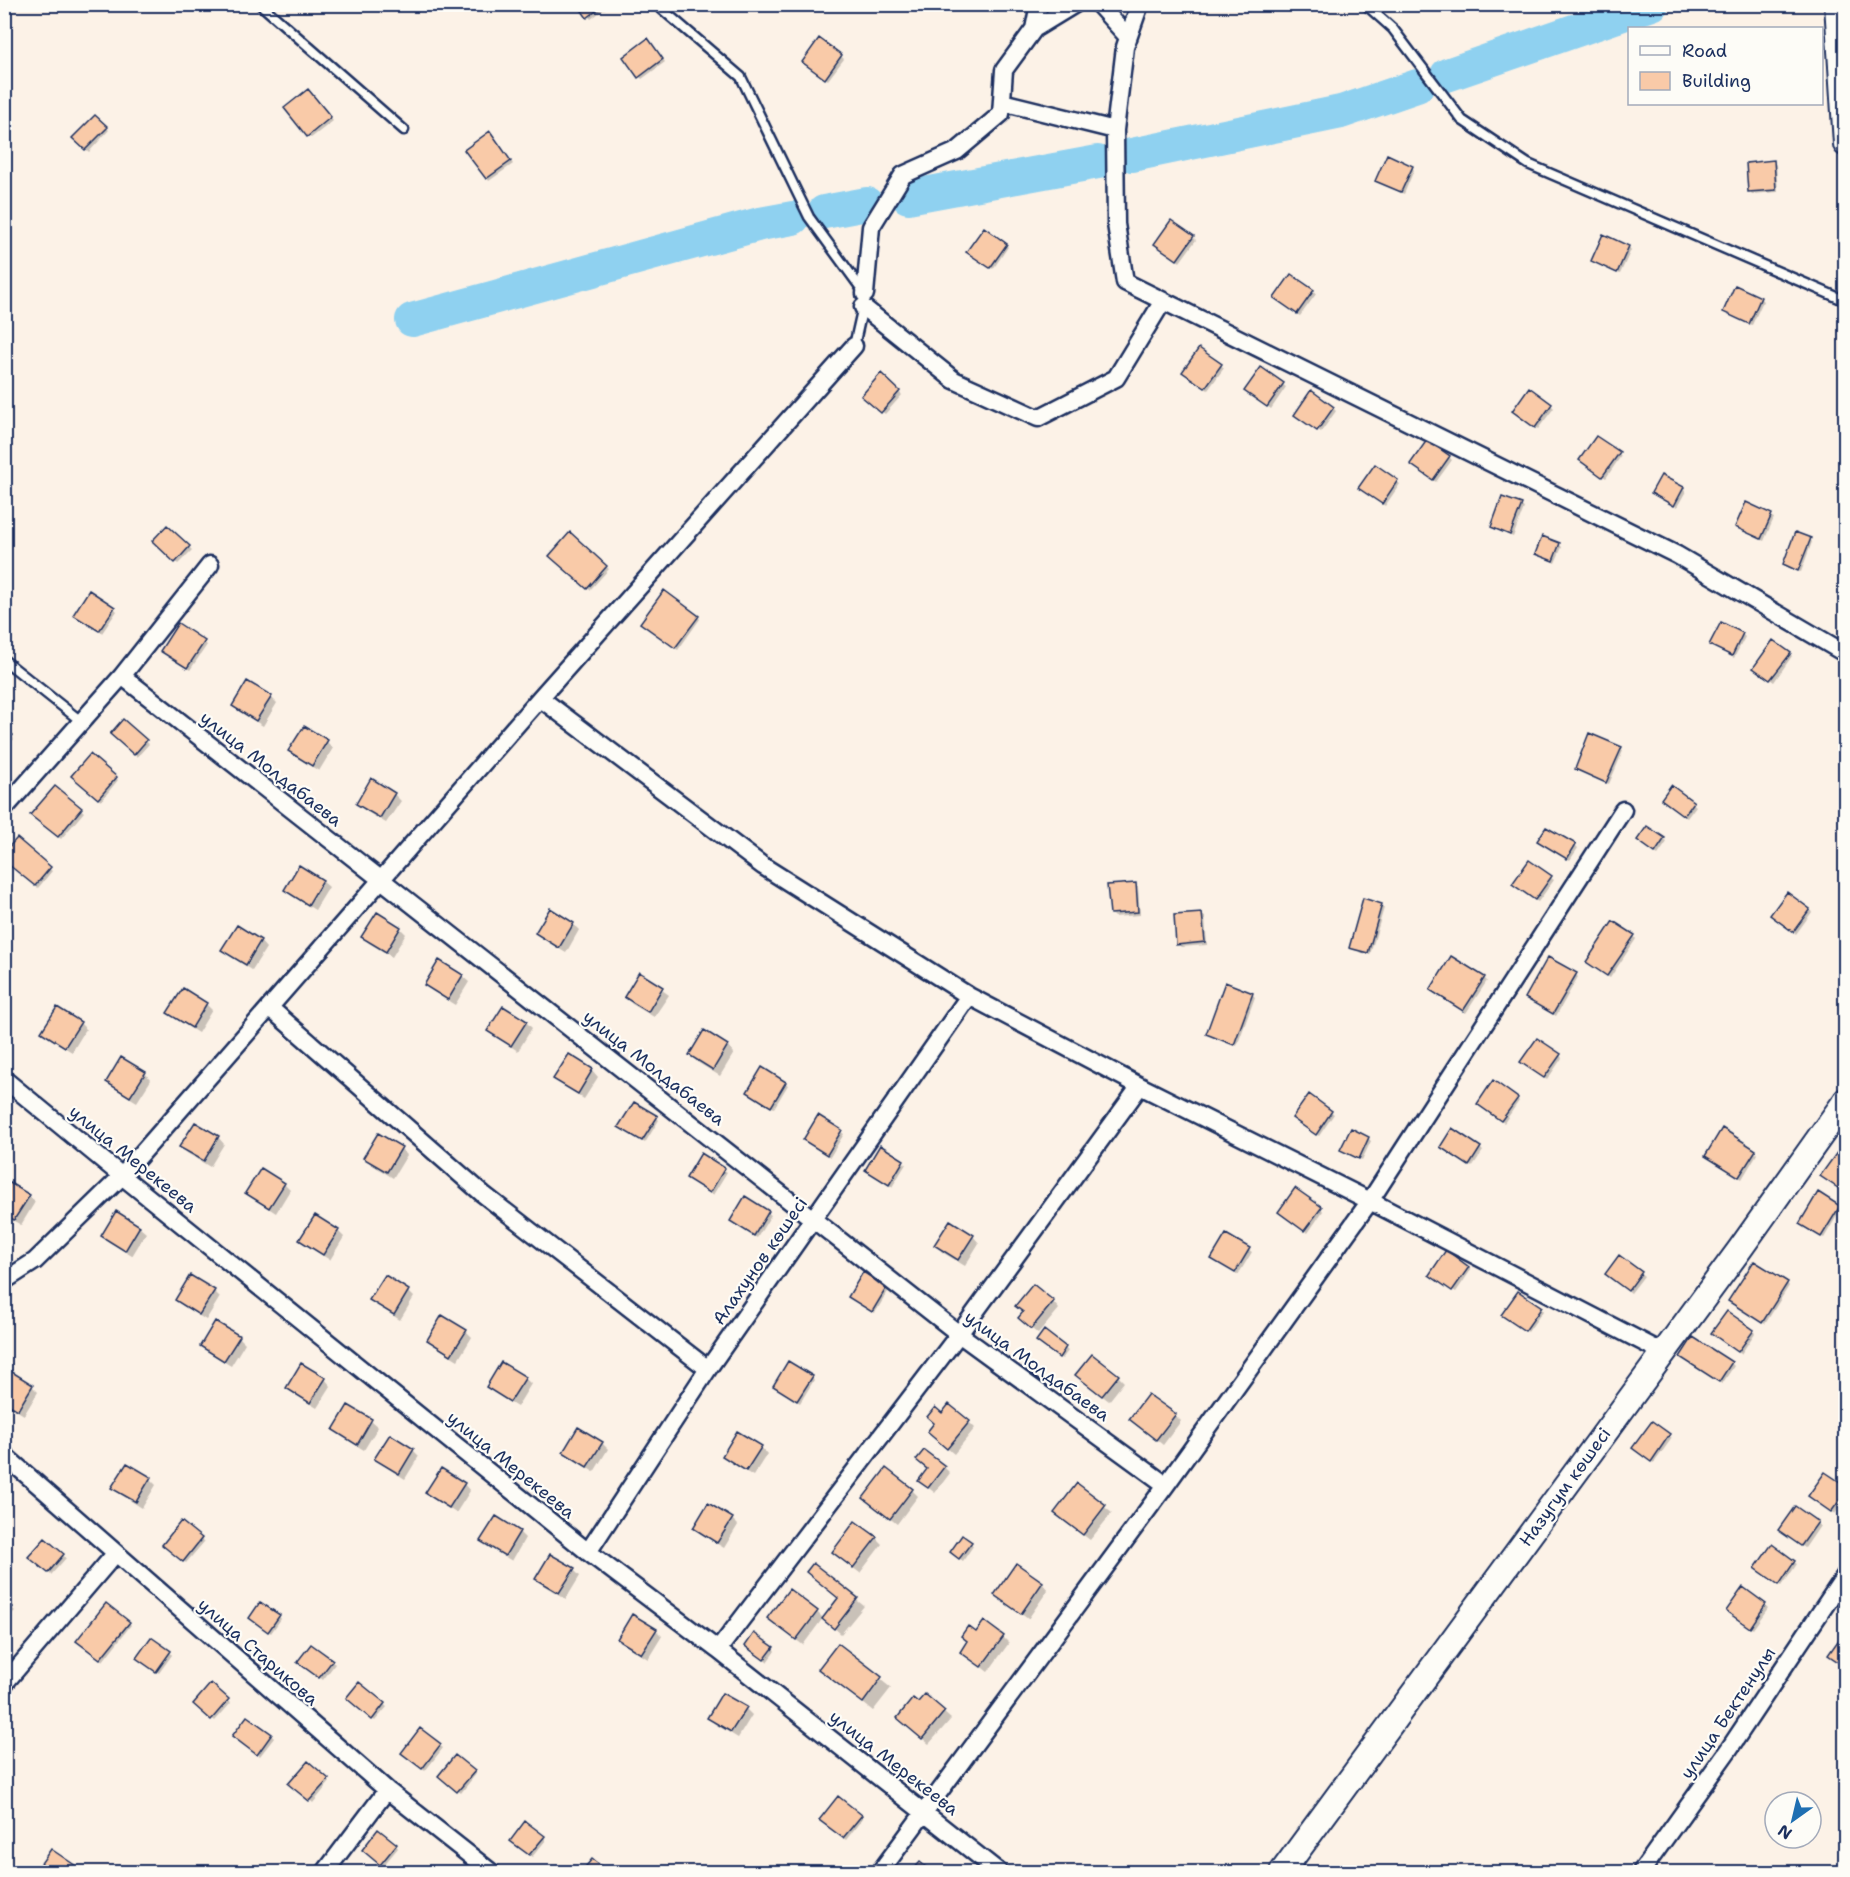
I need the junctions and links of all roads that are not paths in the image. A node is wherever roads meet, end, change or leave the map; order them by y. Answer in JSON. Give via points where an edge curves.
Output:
{"nodes":[{"id":1,"x":260,"y":4,"type":"edge"},
{"id":2,"x":656,"y":4,"type":"edge"},
{"id":3,"x":1039,"y":4,"type":"edge"},
{"id":4,"x":1075,"y":4,"type":"edge"},
{"id":5,"x":1098,"y":4,"type":"edge"},
{"id":6,"x":1140,"y":4,"type":"edge"},
{"id":7,"x":1365,"y":4,"type":"edge"},
{"id":8,"x":1837,"y":4,"type":"edge"},
{"id":9,"x":1034,"y":29,"type":"junction"},
{"id":10,"x":1128,"y":37,"type":"junction"},
{"id":11,"x":1002,"y":102,"type":"junction"},
{"id":12,"x":404,"y":130,"type":"dead end"},
{"id":13,"x":1115,"y":130,"type":"junction"},
{"id":14,"x":1845,"y":144,"type":"edge"},
{"id":15,"x":864,"y":301,"type":"junction"},
{"id":16,"x":1163,"y":301,"type":"junction"},
{"id":17,"x":1845,"y":301,"type":"edge"},
{"id":18,"x":854,"y":346,"type":"joint"},
{"id":19,"x":210,"y":565,"type":"dead end"},
{"id":20,"x":1845,"y":654,"type":"edge"},
{"id":21,"x":4,"y":660,"type":"edge"},
{"id":22,"x":122,"y":676,"type":"junction"},
{"id":23,"x":540,"y":698,"type":"junction"},
{"id":24,"x":82,"y":722,"type":"junction"},
{"id":25,"x":4,"y":809,"type":"edge"},
{"id":26,"x":1623,"y":810,"type":"dead end"},
{"id":27,"x":382,"y":880,"type":"junction"},
{"id":28,"x":969,"y":996,"type":"junction"},
{"id":29,"x":270,"y":1008,"type":"junction"},
{"id":30,"x":4,"y":1079,"type":"edge"},
{"id":31,"x":1140,"y":1086,"type":"junction"},
{"id":32,"x":1845,"y":1100,"type":"edge"},
{"id":33,"x":122,"y":1176,"type":"junction"},
{"id":34,"x":1370,"y":1201,"type":"junction"},
{"id":35,"x":814,"y":1218,"type":"junction"},
{"id":36,"x":4,"y":1281,"type":"edge"},
{"id":37,"x":959,"y":1334,"type":"junction"},
{"id":38,"x":1664,"y":1353,"type":"junction"},
{"id":39,"x":708,"y":1369,"type":"junction"},
{"id":40,"x":4,"y":1455,"type":"edge"},
{"id":41,"x":1166,"y":1485,"type":"junction"},
{"id":42,"x":588,"y":1552,"type":"junction"},
{"id":43,"x":115,"y":1554,"type":"junction"},
{"id":44,"x":1845,"y":1574,"type":"edge"},
{"id":45,"x":718,"y":1650,"type":"junction"},
{"id":46,"x":4,"y":1684,"type":"edge"},
{"id":47,"x":387,"y":1790,"type":"junction"},
{"id":48,"x":926,"y":1813,"type":"junction"},
{"id":49,"x":326,"y":1872,"type":"edge"},
{"id":50,"x":491,"y":1872,"type":"edge"},
{"id":51,"x":880,"y":1872,"type":"edge"},
{"id":52,"x":999,"y":1872,"type":"edge"},
{"id":53,"x":1282,"y":1872,"type":"edge"},
{"id":54,"x":1641,"y":1872,"type":"edge"}],
"edges":[{"from":1,"to":12,"type":"lane"},
{"from":2,"to":15,"type":"lane","via":[[741,77],[809,217]]},
{"from":3,"to":9,"type":"street"},
{"from":4,"to":9,"type":"street"},
{"from":5,"to":10,"type":"street"},
{"from":6,"to":10,"type":"street"},
{"from":7,"to":17,"type":"lane","via":[[1393,30],[1462,120],[1528,164]]},
{"from":8,"to":14,"type":"street"},
{"from":9,"to":11,"type":"street","via":[[1004,70]]},
{"from":10,"to":13,"type":"street"},
{"from":11,"to":13,"type":"street"},
{"from":11,"to":15,"type":"street","via":[[1001,114],[957,151],[903,175],[871,227]]},
{"from":13,"to":16,"type":"street","via":[[1116,224],[1125,282]]},
{"from":15,"to":16,"type":"street","via":[[954,380],[1038,418],[1116,378]]},
{"from":15,"to":18,"type":"lane"},
{"from":16,"to":20,"type":"street","via":[[1677,555]]},
{"from":18,"to":23,"type":"street"},
{"from":19,"to":22,"type":"street"},
{"from":21,"to":24,"type":"lane"},
{"from":22,"to":24,"type":"street"},
{"from":22,"to":27,"type":"street","name":"улица Молдабаева"},
{"from":23,"to":27,"type":"street"},
{"from":23,"to":28,"type":"street","via":[[763,866]]},
{"from":24,"to":25,"type":"street"},
{"from":26,"to":34,"type":"street"},
{"from":27,"to":29,"type":"street"},
{"from":27,"to":35,"type":"street","name":"улица Молдабаева"},
{"from":28,"to":31,"type":"street"},
{"from":28,"to":35,"type":"street","name":"Алахунов көшесі"},
{"from":29,"to":33,"type":"street"},
{"from":29,"to":39,"type":"street","via":[[483,1194]]},
{"from":30,"to":33,"type":"street","name":"улица Мерекеева"},
{"from":31,"to":34,"type":"street"},
{"from":31,"to":37,"type":"street"},
{"from":32,"to":38,"type":"street","name":"Назугум көшесі"},
{"from":33,"to":36,"type":"street","via":[[35,1261]]},
{"from":33,"to":42,"type":"street","name":"улица Мерекеева"},
{"from":34,"to":38,"type":"street"},
{"from":34,"to":41,"type":"street"},
{"from":35,"to":37,"type":"street","name":"улица Молдабаева"},
{"from":35,"to":39,"type":"street","name":"Алахунов көшесі"},
{"from":37,"to":41,"type":"street","name":"улица Молдабаева"},
{"from":37,"to":45,"type":"street"},
{"from":38,"to":53,"type":"street","name":"Назугум көшесі"},
{"from":39,"to":42,"type":"street","name":"Алахунов көшесі"},
{"from":40,"to":43,"type":"street","name":"улица Старикова"},
{"from":41,"to":48,"type":"street"},
{"from":42,"to":45,"type":"street","name":"улица Мерекеева"},
{"from":43,"to":46,"type":"street"},
{"from":43,"to":47,"type":"street","name":"улица Старикова"},
{"from":44,"to":54,"type":"street","name":"улица Бектенулы","via":[[1729,1749]]},
{"from":45,"to":48,"type":"street","name":"улица Мерекеева"},
{"from":47,"to":49,"type":"street"},
{"from":47,"to":50,"type":"street","name":"улица Старикова"},
{"from":48,"to":51,"type":"street"},
{"from":48,"to":52,"type":"street","name":"улица Мерекеева"}]}
